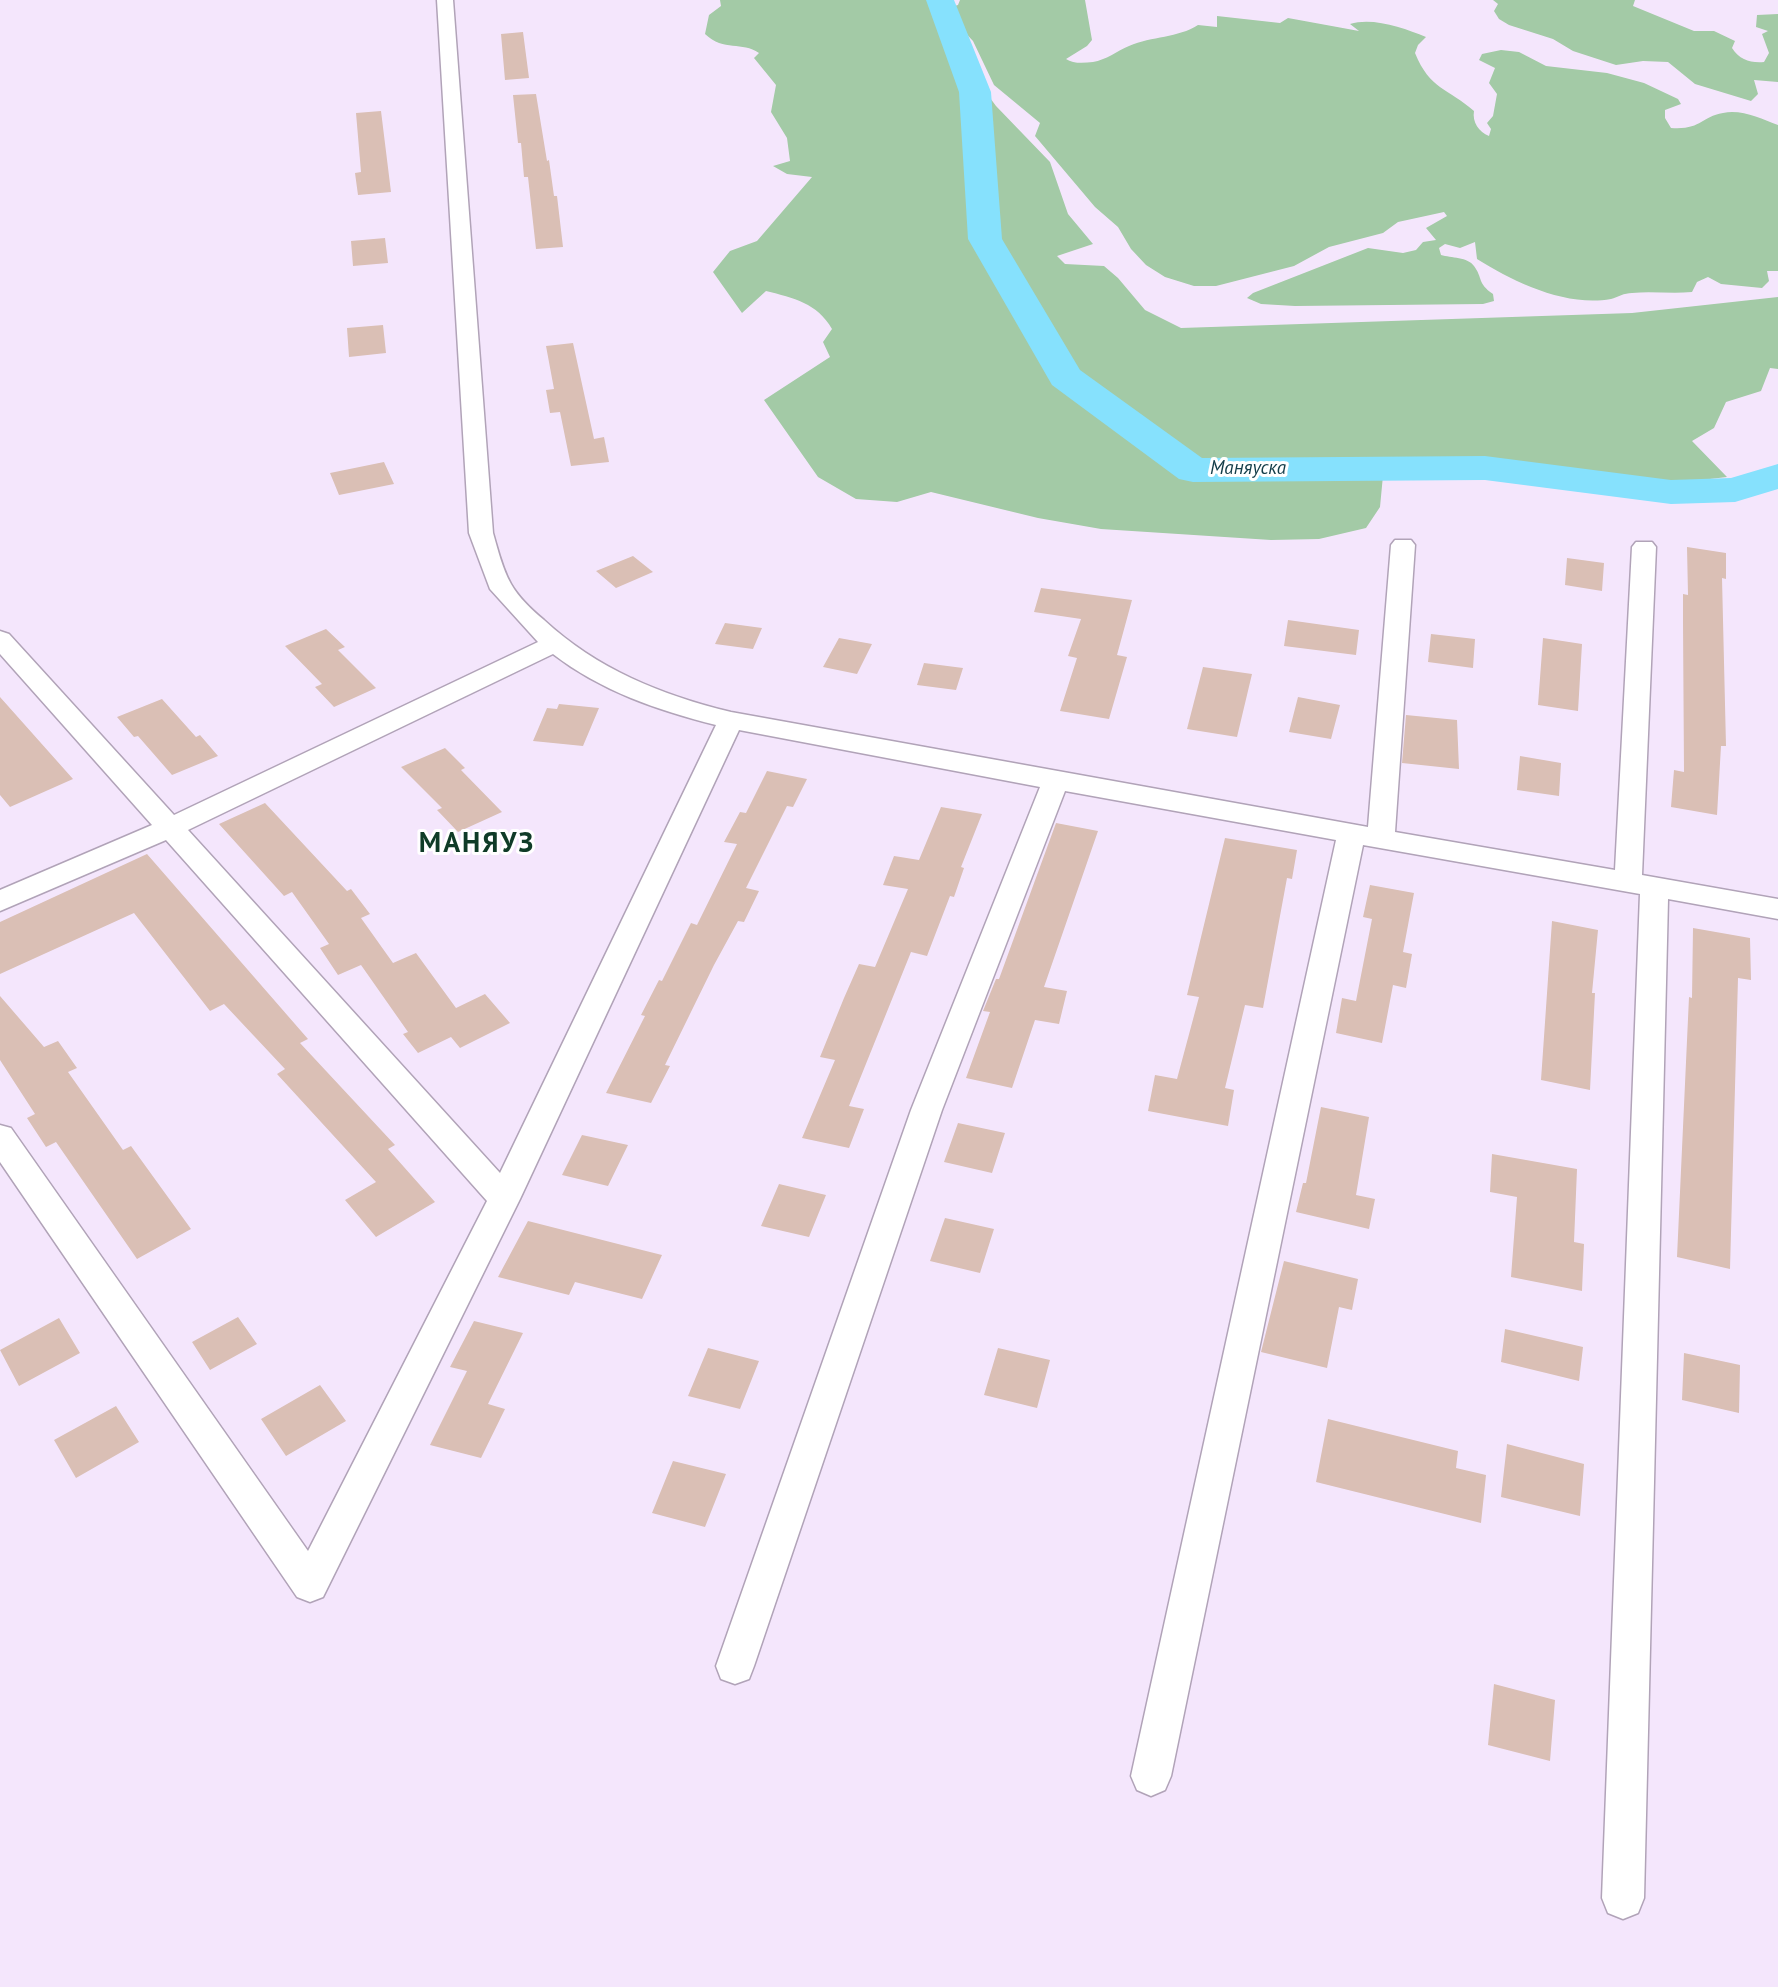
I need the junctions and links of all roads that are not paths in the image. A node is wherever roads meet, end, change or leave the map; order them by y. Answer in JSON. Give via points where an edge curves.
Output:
{"nodes":[{"id":1,"x":445,"y":0,"type":"edge"},
{"id":2,"x":1403,"y":545,"type":"dead end"},
{"id":3,"x":1644,"y":547,"type":"dead end"},
{"id":4,"x":0,"y":639,"type":"edge"},
{"id":5,"x":553,"y":644,"type":"junction"},
{"id":6,"x":731,"y":720,"type":"junction"},
{"id":7,"x":1056,"y":781,"type":"junction"},
{"id":8,"x":172,"y":827,"type":"junction"},
{"id":9,"x":1367,"y":834,"type":"junction"},
{"id":10,"x":1641,"y":884,"type":"junction"},
{"id":11,"x":0,"y":901,"type":"edge"},
{"id":12,"x":1778,"y":909,"type":"edge"},
{"id":13,"x":0,"y":1137,"type":"edge"},
{"id":14,"x":504,"y":1199,"type":"junction"},
{"id":15,"x":735,"y":1666,"type":"dead end"},
{"id":16,"x":1151,"y":1776,"type":"dead end"},
{"id":17,"x":1623,"y":1898,"type":"dead end"}],
"edges":[{"from":1,"to":5,"type":"street","via":[[481,533],[500,586]]},
{"from":2,"to":9,"type":"street"},
{"from":3,"to":10,"type":"street"},
{"from":4,"to":8,"type":"street"},
{"from":5,"to":6,"type":"street","via":[[587,669],[631,691],[680,709]]},
{"from":5,"to":8,"type":"street"},
{"from":6,"to":7,"type":"street"},
{"from":6,"to":14,"type":"street"},
{"from":7,"to":9,"type":"street"},
{"from":7,"to":15,"type":"street","via":[[1002,907],[917,1132]]},
{"from":8,"to":11,"type":"street"},
{"from":8,"to":14,"type":"street"},
{"from":9,"to":10,"type":"street"},
{"from":9,"to":16,"type":"street"},
{"from":10,"to":12,"type":"street"},
{"from":10,"to":17,"type":"street"},
{"from":13,"to":14,"type":"street","via":[[310,1586]]}]}
